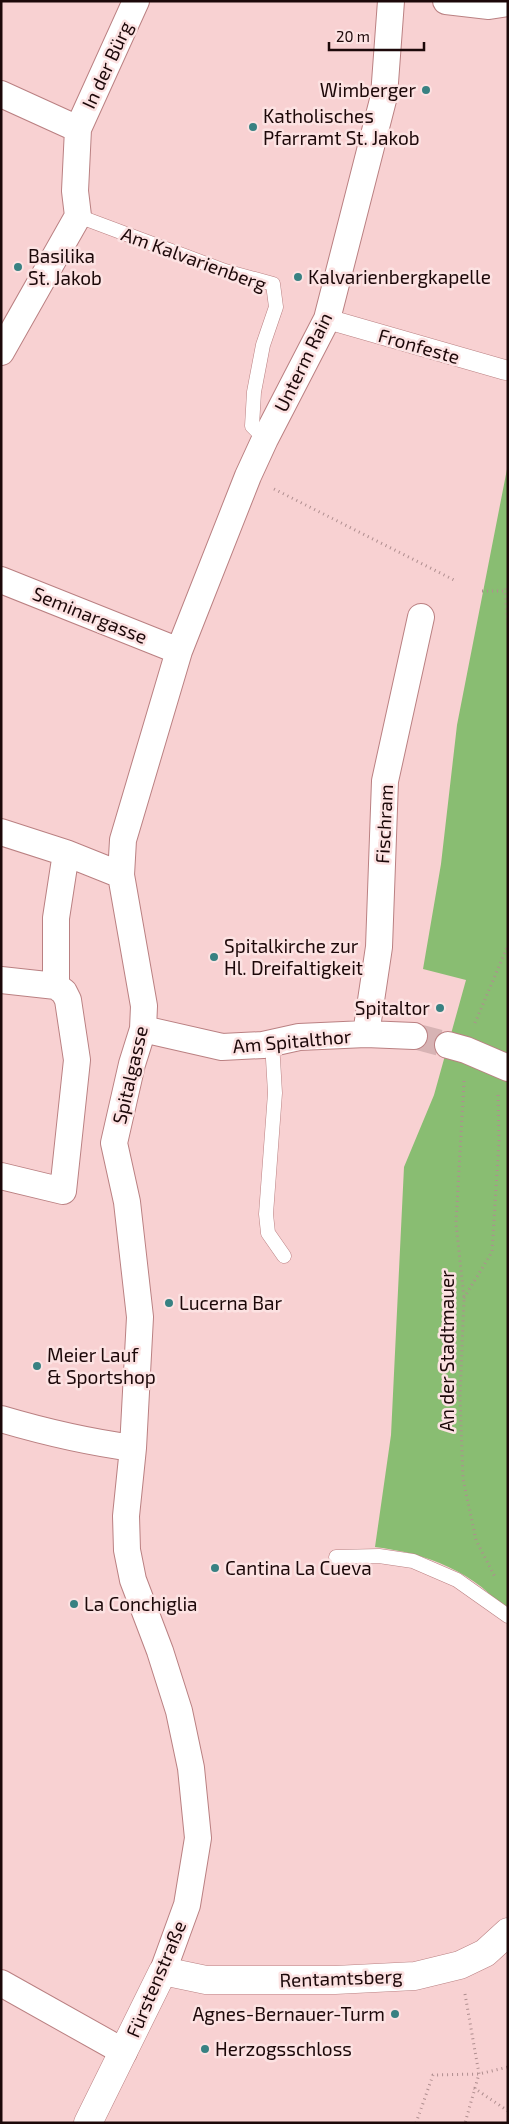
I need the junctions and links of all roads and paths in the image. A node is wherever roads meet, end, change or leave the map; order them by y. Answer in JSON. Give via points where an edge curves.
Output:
{"nodes":[{"id":1,"x":136,"y":1,"type":"edge"},
{"id":2,"x":391,"y":1,"type":"edge"},
{"id":3,"x":446,"y":1,"type":"edge"},
{"id":4,"x":508,"y":3,"type":"edge"},
{"id":5,"x":1,"y":94,"type":"edge"},
{"id":6,"x":78,"y":129,"type":"junction"},
{"id":7,"x":78,"y":216,"type":"junction"},
{"id":8,"x":328,"y":319,"type":"junction"},
{"id":9,"x":1,"y":352,"type":"edge"},
{"id":10,"x":506,"y":367,"type":"edge"},
{"id":11,"x":265,"y":439,"type":"junction"},
{"id":12,"x":248,"y":476,"type":"junction"},
{"id":13,"x":1,"y":580,"type":"edge"},
{"id":14,"x":456,"y":581,"type":"dead end"},
{"id":15,"x":508,"y":584,"type":"edge"},
{"id":16,"x":506,"y":590,"type":"edge"},
{"id":17,"x":482,"y":591,"type":"dead end"},
{"id":18,"x":421,"y":617,"type":"dead end"},
{"id":19,"x":508,"y":629,"type":"edge"},
{"id":20,"x":179,"y":651,"type":"junction"},
{"id":21,"x":1,"y":832,"type":"edge"},
{"id":22,"x":66,"y":853,"type":"junction"},
{"id":23,"x":121,"y":875,"type":"junction"},
{"id":24,"x":508,"y":945,"type":"edge"},
{"id":25,"x":1,"y":980,"type":"edge"},
{"id":26,"x":56,"y":986,"type":"junction"},
{"id":27,"x":143,"y":1029,"type":"junction"},
{"id":28,"x":366,"y":1034,"type":"junction"},
{"id":29,"x":414,"y":1036,"type":"tunnel mouth"},
{"id":30,"x":272,"y":1042,"type":"junction"},
{"id":31,"x":457,"y":1048,"type":"junction"},
{"id":32,"x":503,"y":1066,"type":"edge"},
{"id":33,"x":1,"y":1176,"type":"edge"},
{"id":34,"x":284,"y":1256,"type":"dead end"},
{"id":35,"x":464,"y":1298,"type":"junction"},
{"id":36,"x":1,"y":1419,"type":"edge"},
{"id":37,"x":134,"y":1448,"type":"junction"},
{"id":38,"x":336,"y":1557,"type":"dead end"},
{"id":39,"x":507,"y":1615,"type":"edge"},
{"id":40,"x":160,"y":1651,"type":"joint"},
{"id":41,"x":508,"y":1932,"type":"edge"},
{"id":42,"x":460,"y":1965,"type":"junction"},
{"id":43,"x":164,"y":1971,"type":"junction"},
{"id":44,"x":1,"y":1984,"type":"edge"},
{"id":45,"x":124,"y":2052,"type":"junction"},
{"id":46,"x":508,"y":2067,"type":"edge"},
{"id":47,"x":479,"y":2074,"type":"junction"},
{"id":48,"x":474,"y":2088,"type":"junction"},
{"id":49,"x":508,"y":2111,"type":"edge"},
{"id":50,"x":465,"y":2122,"type":"edge"},
{"id":51,"x":88,"y":2123,"type":"edge"},
{"id":52,"x":416,"y":2123,"type":"edge"}],
"edges":[{"from":1,"to":6,"type":"street","name":"In der Bürg"},
{"from":2,"to":8,"type":"street","name":"Unterm Rain","via":[[384,96]]},
{"from":3,"to":4,"type":"street","via":[[489,6]]},
{"from":5,"to":6,"type":"street"},
{"from":6,"to":7,"type":"street","via":[[75,191]]},
{"from":7,"to":9,"type":"street"},
{"from":7,"to":11,"type":"lane","name":"Am Kalvarienberg","via":[[225,271],[273,284],[276,307],[262,345],[252,426]]},
{"from":8,"to":10,"type":"street","name":"Fronfeste"},
{"from":8,"to":11,"type":"street","name":"Unterm Rain"},
{"from":11,"to":12,"type":"street","name":"Unterm Rain"},
{"from":12,"to":14,"type":"path"},
{"from":12,"to":20,"type":"street","name":"Unterm Rain"},
{"from":13,"to":20,"type":"street","name":"Seminargasse"},
{"from":15,"to":16,"type":"path"},
{"from":16,"to":17,"type":"path"},
{"from":16,"to":19,"type":"path"},
{"from":18,"to":28,"type":"street","name":"Fischram","via":[[385,780],[378,947]]},
{"from":20,"to":23,"type":"street","name":"Spitalgasse","via":[[123,840]]},
{"from":21,"to":22,"type":"street"},
{"from":22,"to":23,"type":"street"},
{"from":22,"to":26,"type":"street","via":[[56,918]]},
{"from":23,"to":27,"type":"street","name":"Spitalgasse","via":[[144,1006]]},
{"from":24,"to":31,"type":"path","name":"An der Stadtmauer","via":[[474,1024]]},
{"from":25,"to":26,"type":"street"},
{"from":26,"to":33,"type":"street","via":[[68,1000],[77,1060],[63,1191]]},
{"from":27,"to":30,"type":"street","name":"Am Spitalthor","via":[[222,1048]]},
{"from":27,"to":37,"type":"street","name":"Spitalgasse","via":[[114,1144],[127,1202],[140,1317]]},
{"from":28,"to":29,"type":"street","name":"Am Spitalthor"},
{"from":28,"to":30,"type":"street","name":"Am Spitalthor","via":[[299,1037]]},
{"from":30,"to":34,"type":"lane","via":[[275,1093],[266,1214],[268,1233]]},
{"from":31,"to":32,"type":"street"},
{"from":31,"to":35,"type":"path","name":"An der Stadtmauer","via":[[456,1223]]},
{"from":32,"to":35,"type":"path","via":[[492,1252]]},
{"from":35,"to":39,"type":"path","name":"An der Stadtmauer","via":[[460,1397],[463,1479],[476,1540],[497,1580]]},
{"from":36,"to":37,"type":"street","via":[[100,1444]]},
{"from":37,"to":40,"type":"street","name":"Spitalgasse","via":[[126,1516],[127,1550],[133,1580]]},
{"from":38,"to":39,"type":"lane","via":[[378,1556],[413,1561],[457,1580]]},
{"from":40,"to":43,"type":"street","name":"Fürstenstraße","via":[[180,1711],[191,1768],[198,1838],[187,1905]]},
{"from":41,"to":42,"type":"street","name":"Rentamtsberg","via":[[485,1953]]},
{"from":42,"to":43,"type":"street","name":"Rentamtsberg","via":[[414,1976],[335,1980],[206,1980]]},
{"from":42,"to":47,"type":"path"},
{"from":43,"to":45,"type":"street","name":"Fürstenstraße"},
{"from":44,"to":45,"type":"street"},
{"from":45,"to":51,"type":"street","name":"Fürstenstraße"},
{"from":46,"to":47,"type":"path"},
{"from":47,"to":48,"type":"path"},
{"from":47,"to":52,"type":"path","via":[[433,2075]]},
{"from":48,"to":49,"type":"path"},
{"from":48,"to":50,"type":"path"}]}
